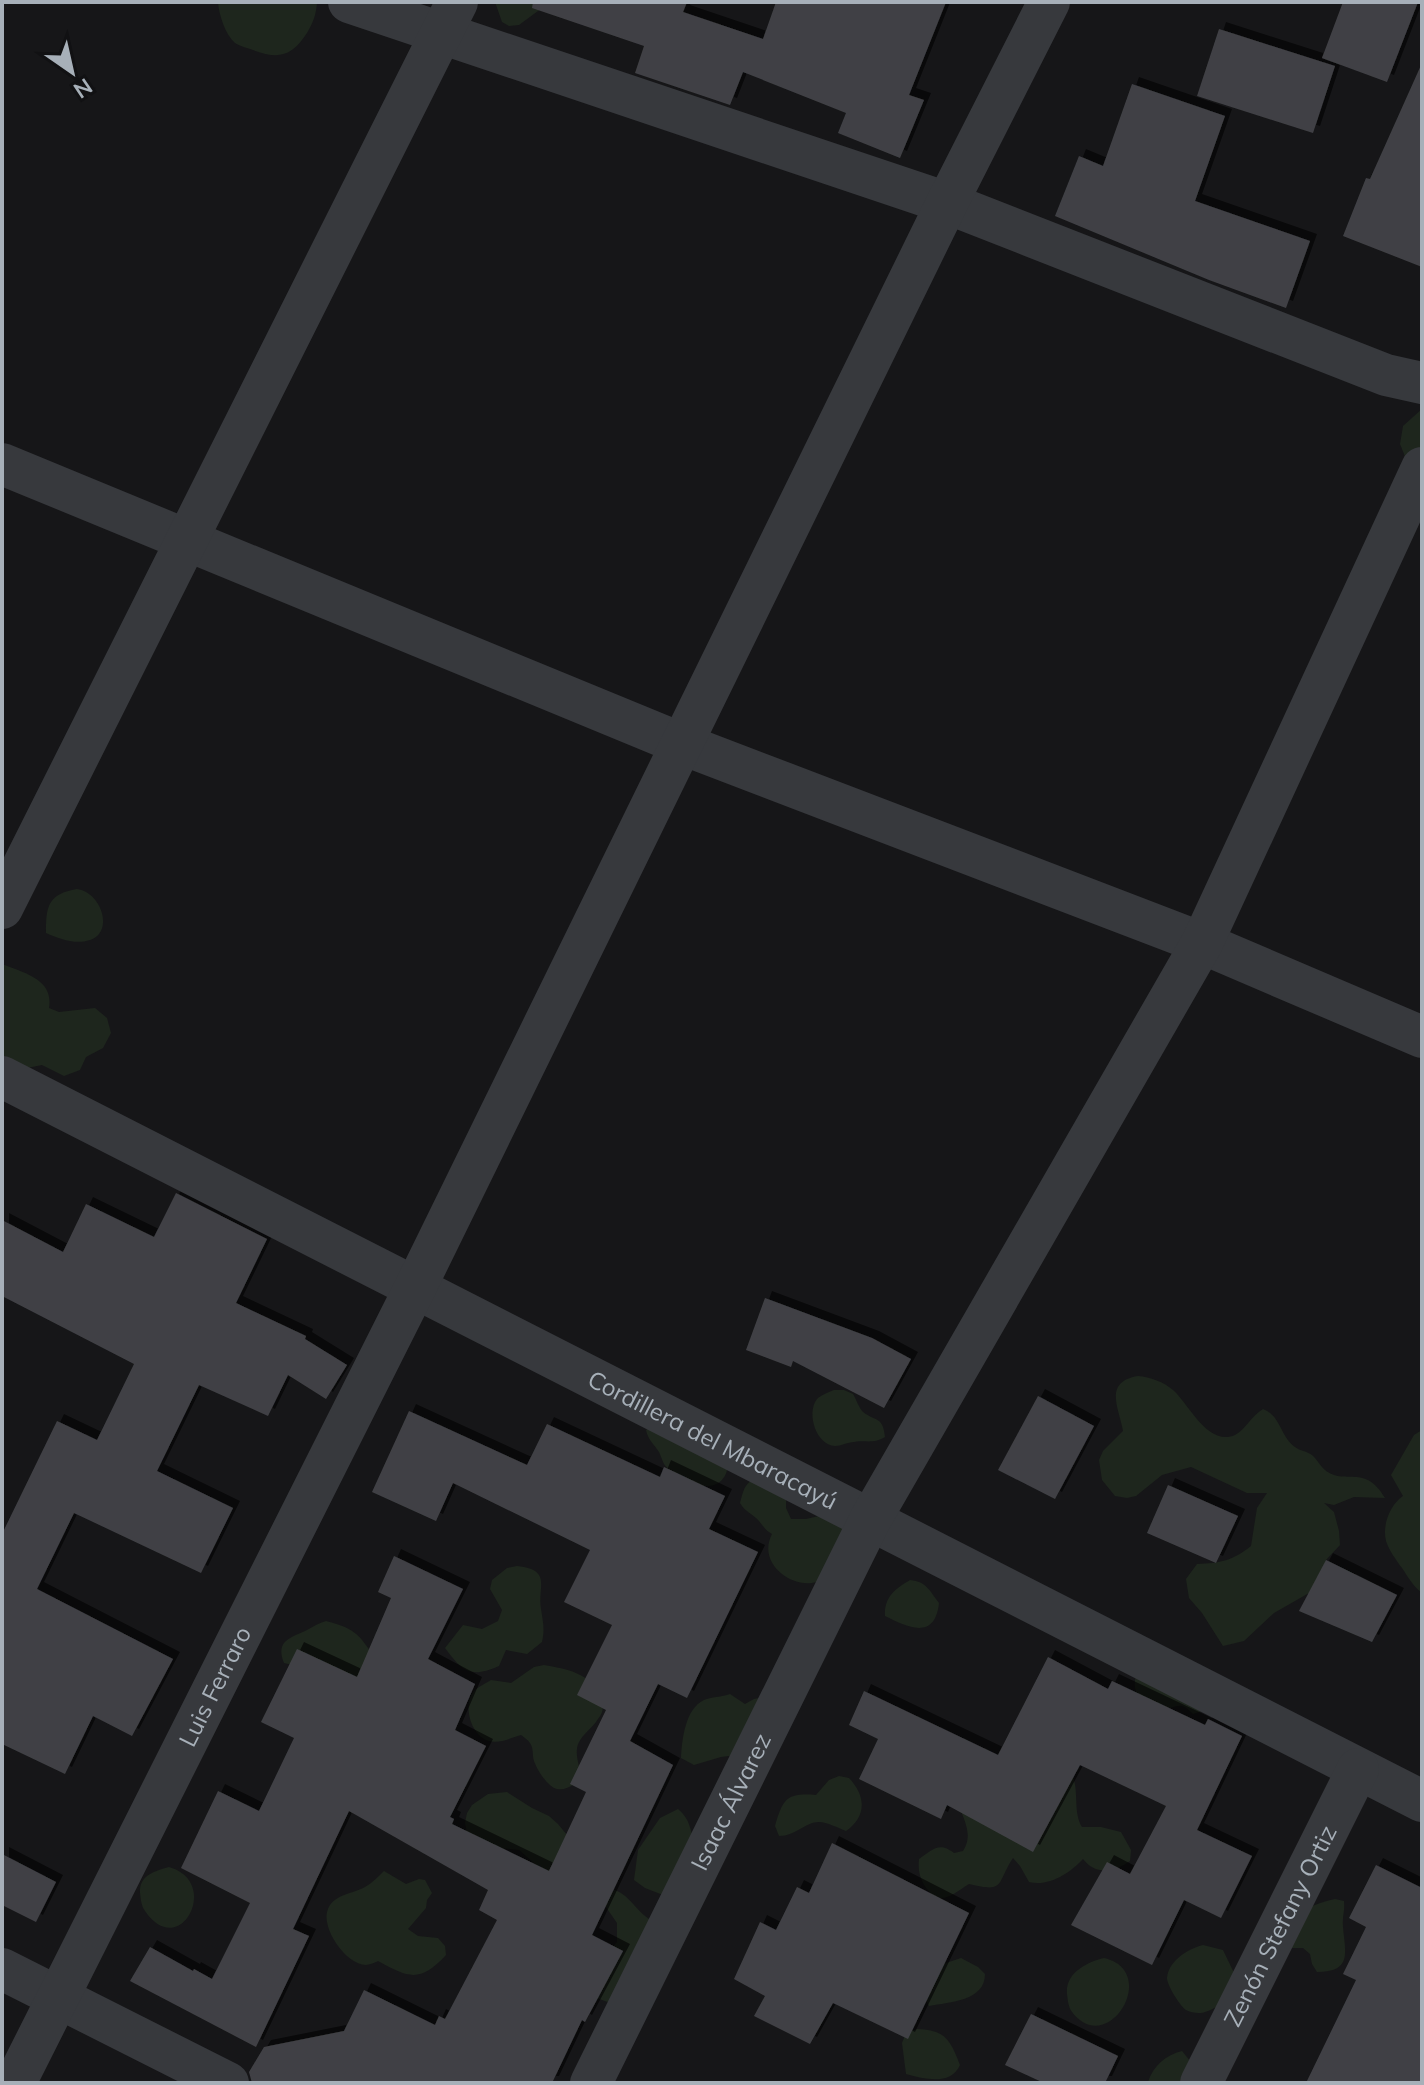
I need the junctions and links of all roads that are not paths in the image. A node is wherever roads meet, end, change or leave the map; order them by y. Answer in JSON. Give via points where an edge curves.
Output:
{"nodes":[{"id":1,"x":349,"y":2,"type":"edge"},
{"id":2,"x":1049,"y":2,"type":"edge"},
{"id":3,"x":449,"y":18,"type":"edge"},
{"id":4,"x":947,"y":203,"type":"junction"},
{"id":5,"x":1422,"y":383,"type":"edge"},
{"id":6,"x":2,"y":464,"type":"edge"},
{"id":7,"x":1422,"y":468,"type":"edge"},
{"id":8,"x":187,"y":541,"type":"junction"},
{"id":9,"x":682,"y":744,"type":"junction"},
{"id":10,"x":2,"y":908,"type":"edge"},
{"id":11,"x":1202,"y":943,"type":"junction"},
{"id":12,"x":1422,"y":1037,"type":"edge"},
{"id":13,"x":2,"y":1077,"type":"edge"},
{"id":14,"x":415,"y":1288,"type":"junction"},
{"id":15,"x":870,"y":1520,"type":"junction"},
{"id":16,"x":1358,"y":1769,"type":"junction"},
{"id":17,"x":1422,"y":1801,"type":"edge"},
{"id":18,"x":2,"y":1969,"type":"edge"},
{"id":19,"x":59,"y":1997,"type":"junction"},
{"id":20,"x":15,"y":2083,"type":"edge"},
{"id":21,"x":228,"y":2083,"type":"edge"},
{"id":22,"x":591,"y":2083,"type":"edge"},
{"id":23,"x":1201,"y":2083,"type":"edge"}],
"edges":[{"from":1,"to":3,"type":"street"},
{"from":2,"to":4,"type":"street","name":"Luis Ferraro"},
{"from":3,"to":4,"type":"street"},
{"from":3,"to":8,"type":"street"},
{"from":4,"to":5,"type":"street","via":[[1386,375]]},
{"from":4,"to":9,"type":"street","name":"Luis Ferraro"},
{"from":6,"to":8,"type":"street"},
{"from":7,"to":11,"type":"street","name":"Isaac Álvarez"},
{"from":8,"to":9,"type":"street"},
{"from":8,"to":10,"type":"street"},
{"from":9,"to":11,"type":"street"},
{"from":9,"to":14,"type":"street","name":"Luis Ferraro"},
{"from":11,"to":12,"type":"street"},
{"from":11,"to":15,"type":"street","name":"Isaac Álvarez"},
{"from":13,"to":14,"type":"street","name":"Cordillera del Mbaracayú"},
{"from":14,"to":15,"type":"street","name":"Cordillera del Mbaracayú"},
{"from":14,"to":19,"type":"street","name":"Luis Ferraro"},
{"from":15,"to":16,"type":"street","name":"Cordillera del Mbaracayú"},
{"from":15,"to":22,"type":"street","name":"Isaac Álvarez"},
{"from":16,"to":17,"type":"street","name":"Cordillera del Mbaracayú"},
{"from":16,"to":23,"type":"street","name":"Zenón Stefany Ortiz"},
{"from":18,"to":19,"type":"street"},
{"from":19,"to":20,"type":"street","name":"Luis Ferraro"},
{"from":19,"to":21,"type":"street"}]}
